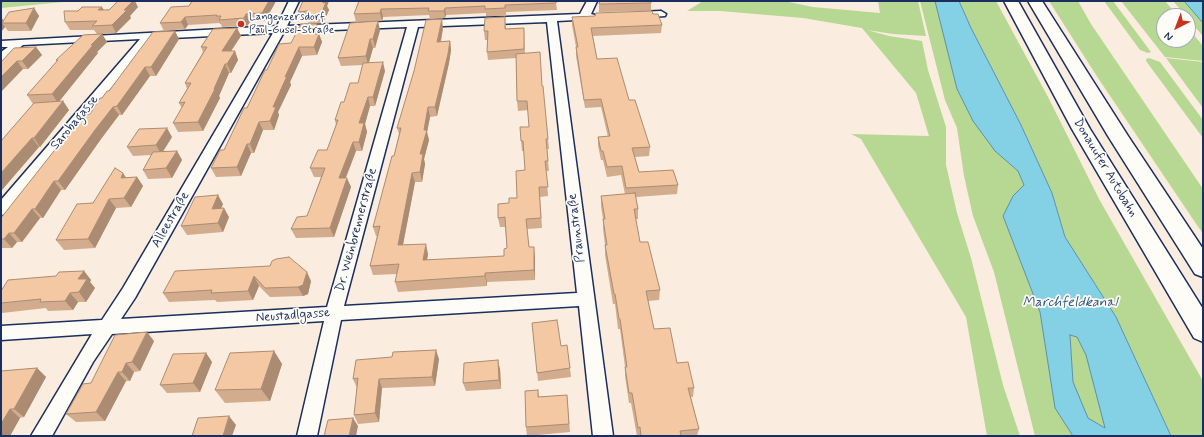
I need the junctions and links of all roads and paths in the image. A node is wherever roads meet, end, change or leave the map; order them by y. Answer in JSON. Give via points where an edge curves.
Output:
{"nodes":[{"id":1,"x":294,"y":1,"type":"edge"},
{"id":2,"x":592,"y":1,"type":"edge"},
{"id":3,"x":1011,"y":1,"type":"edge"},
{"id":4,"x":1035,"y":1,"type":"edge"},
{"id":5,"x":661,"y":14,"type":"dead end"},
{"id":6,"x":630,"y":15,"type":"edge"},
{"id":7,"x":584,"y":17,"type":"junction"},
{"id":8,"x":599,"y":17,"type":"edge"},
{"id":9,"x":552,"y":19,"type":"junction"},
{"id":10,"x":413,"y":25,"type":"junction"},
{"id":11,"x":280,"y":30,"type":"junction"},
{"id":12,"x":149,"y":36,"type":"junction"},
{"id":13,"x":20,"y":42,"type":"junction"},
{"id":14,"x":1,"y":44,"type":"edge"},
{"id":15,"x":1,"y":58,"type":"edge"},
{"id":16,"x":1,"y":210,"type":"edge"},
{"id":17,"x":1203,"y":268,"type":"edge"},
{"id":18,"x":586,"y":299,"type":"junction"},
{"id":19,"x":334,"y":313,"type":"junction"},
{"id":20,"x":107,"y":326,"type":"junction"},
{"id":21,"x":1203,"y":331,"type":"edge"},
{"id":22,"x":1,"y":333,"type":"edge"},
{"id":23,"x":41,"y":436,"type":"edge"},
{"id":24,"x":307,"y":436,"type":"edge"},
{"id":25,"x":603,"y":436,"type":"edge"}],
"edges":[{"from":1,"to":11,"type":"street","name":"Alleestraße"},
{"from":2,"to":7,"type":"street"},
{"from":3,"to":21,"type":"highway","name":"Donauufer Autobahn","via":[[1081,129]]},
{"from":4,"to":17,"type":"highway"},
{"from":5,"to":6,"type":"street"},
{"from":7,"to":8,"type":"street"},
{"from":7,"to":9,"type":"street"},
{"from":9,"to":10,"type":"street"},
{"from":9,"to":18,"type":"street","name":"Praunstraße"},
{"from":10,"to":11,"type":"street"},
{"from":10,"to":19,"type":"street","name":"Dr. Weinbrennerstraße"},
{"from":11,"to":12,"type":"street"},
{"from":11,"to":20,"type":"street","name":"Alleestraße","via":[[129,293]]},
{"from":12,"to":13,"type":"street"},
{"from":12,"to":16,"type":"street","name":"Sarobagasse"},
{"from":13,"to":14,"type":"street"},
{"from":13,"to":15,"type":"street"},
{"from":18,"to":19,"type":"street","name":"Neustadlgasse"},
{"from":18,"to":25,"type":"street","name":"Praunstraße"},
{"from":19,"to":20,"type":"street","name":"Neustadlgasse"},
{"from":19,"to":24,"type":"street","name":"Dr. Weinbrennerstraße"},
{"from":20,"to":22,"type":"street","name":"Neustadlgasse"},
{"from":20,"to":23,"type":"street","name":"Alleestraße","via":[[86,357]]}]}
